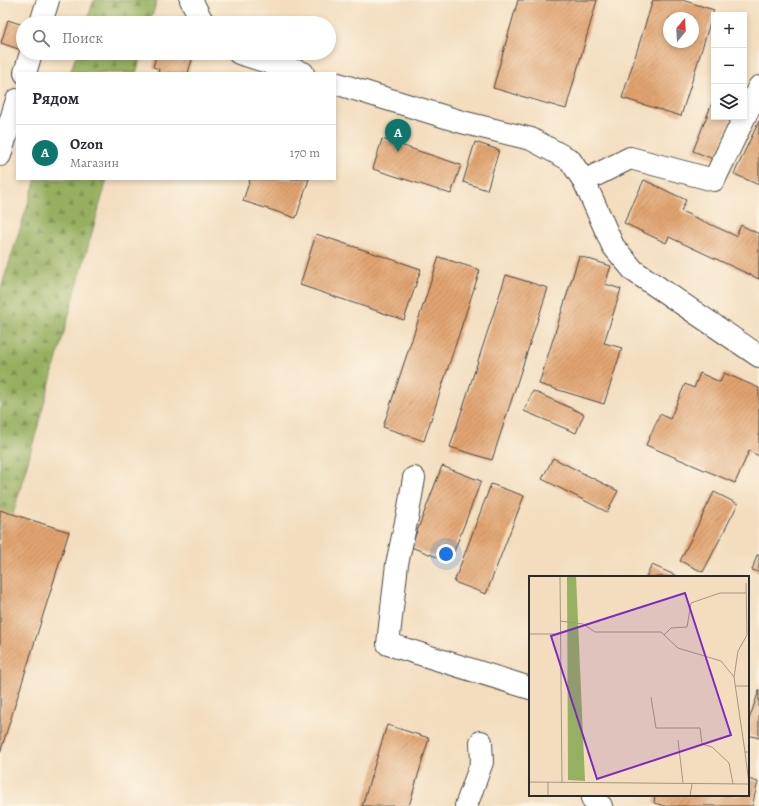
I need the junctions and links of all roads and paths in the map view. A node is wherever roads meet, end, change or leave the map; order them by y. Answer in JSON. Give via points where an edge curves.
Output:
{"nodes":[{"id":1,"x":191,"y":0,"type":"edge"},
{"id":2,"x":199,"y":16,"type":"edge"},
{"id":3,"x":29,"y":60,"type":"edge"},
{"id":4,"x":262,"y":60,"type":"edge"},
{"id":5,"x":25,"y":72,"type":"edge"},
{"id":6,"x":301,"y":72,"type":"edge"},
{"id":7,"x":336,"y":83,"type":"edge"},
{"id":8,"x":759,"y":88,"type":"edge"},
{"id":9,"x":16,"y":103,"type":"edge"},
{"id":10,"x":0,"y":155,"type":"edge"},
{"id":11,"x":584,"y":181,"type":"junction"},
{"id":12,"x":759,"y":356,"type":"edge"},
{"id":13,"x":414,"y":478,"type":"dead end"},
{"id":14,"x":529,"y":688,"type":"edge"},
{"id":15,"x":481,"y":742,"type":"dead end"},
{"id":16,"x":594,"y":796,"type":"edge"},
{"id":17,"x":466,"y":806,"type":"edge"},
{"id":18,"x":601,"y":806,"type":"edge"}],
"edges":[{"from":1,"to":2,"type":"street"},
{"from":3,"to":5,"type":"street"},
{"from":4,"to":6,"type":"street"},
{"from":7,"to":11,"type":"street","via":[[462,122],[530,139],[570,160]]},
{"from":8,"to":11,"type":"street","via":[[714,180],[630,158]]},
{"from":9,"to":10,"type":"street"},
{"from":11,"to":12,"type":"street","via":[[613,246],[634,271]]},
{"from":13,"to":14,"type":"street","via":[[397,564],[388,644]]},
{"from":15,"to":17,"type":"street","via":[[482,762]]},
{"from":16,"to":18,"type":"street","via":[[593,800]]}]}
